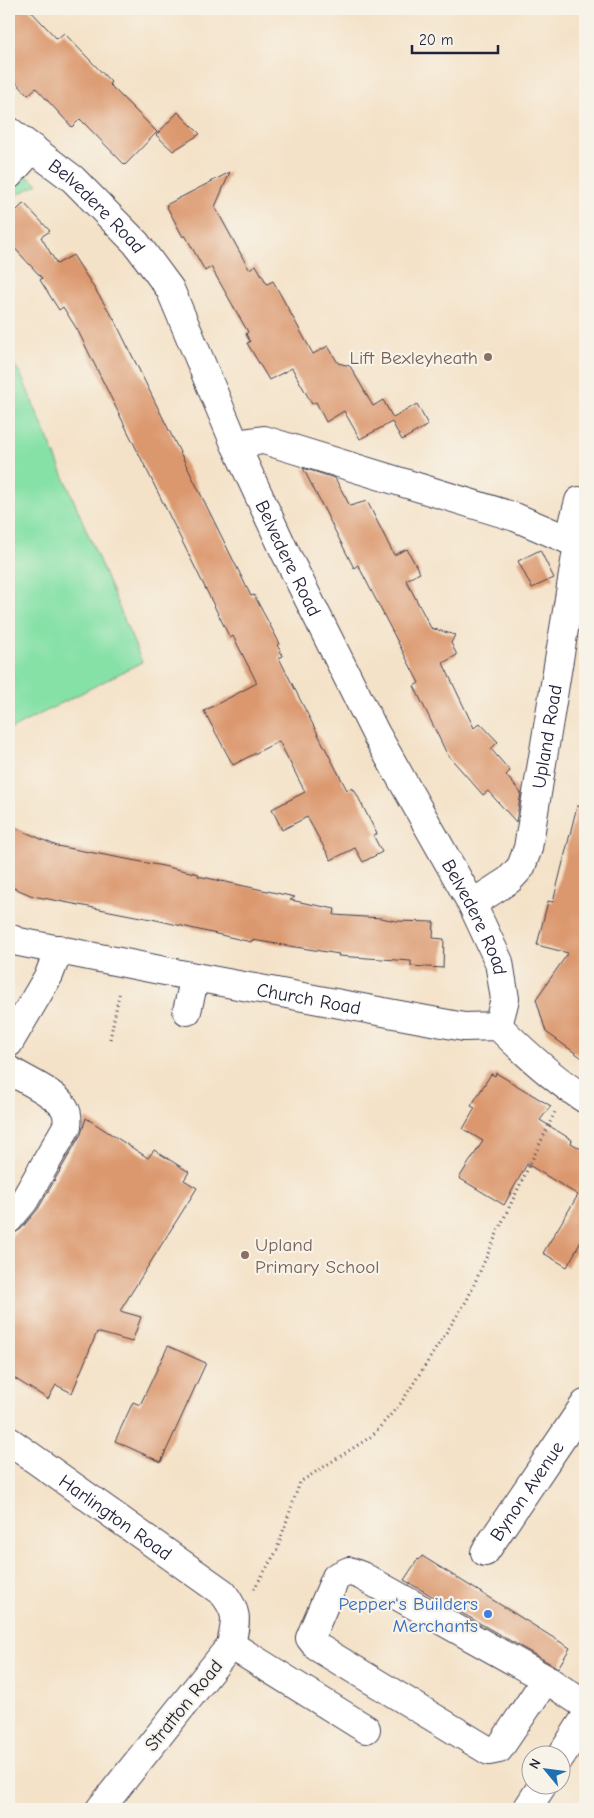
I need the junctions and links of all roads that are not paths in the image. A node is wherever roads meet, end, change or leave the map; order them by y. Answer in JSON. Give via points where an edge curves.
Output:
{"nodes":[{"id":1,"x":9,"y":130,"type":"edge"},
{"id":2,"x":33,"y":148,"type":"junction"},
{"id":3,"x":9,"y":175,"type":"edge"},
{"id":4,"x":235,"y":444,"type":"junction"},
{"id":5,"x":579,"y":501,"type":"dead end"},
{"id":6,"x":582,"y":545,"type":"edge"},
{"id":7,"x":472,"y":904,"type":"junction"},
{"id":8,"x":9,"y":938,"type":"edge"},
{"id":9,"x":59,"y":949,"type":"junction"},
{"id":10,"x":195,"y":977,"type":"junction"},
{"id":11,"x":187,"y":1011,"type":"dead end"},
{"id":12,"x":498,"y":1026,"type":"junction"},
{"id":13,"x":9,"y":1043,"type":"edge"},
{"id":14,"x":9,"y":1070,"type":"edge"},
{"id":15,"x":576,"y":1093,"type":"edge"},
{"id":16,"x":9,"y":1220,"type":"edge"},
{"id":17,"x":585,"y":1404,"type":"edge"},
{"id":18,"x":9,"y":1441,"type":"edge"},
{"id":19,"x":485,"y":1552,"type":"dead end"},
{"id":20,"x":234,"y":1632,"type":"junction"},
{"id":21,"x":546,"y":1679,"type":"junction"},
{"id":22,"x":585,"y":1705,"type":"edge"},
{"id":23,"x":585,"y":1718,"type":"edge"},
{"id":24,"x":366,"y":1729,"type":"dead end"},
{"id":25,"x":567,"y":1746,"type":"edge"},
{"id":26,"x":535,"y":1796,"type":"edge"},
{"id":27,"x":100,"y":1809,"type":"edge"},
{"id":28,"x":527,"y":1809,"type":"edge"}],
"edges":[{"from":1,"to":2,"type":"street","name":"Belvedere Road"},
{"from":2,"to":3,"type":"street"},
{"from":2,"to":4,"type":"street","name":"Belvedere Road","via":[[73,179],[136,243],[170,289]]},
{"from":4,"to":6,"type":"street","via":[[264,440],[515,517]]},
{"from":4,"to":7,"type":"street","name":"Belvedere Road","via":[[376,734]]},
{"from":5,"to":6,"type":"street","name":"Upland Road","via":[[574,520]]},
{"from":6,"to":7,"type":"street","name":"Upland Road","via":[[528,848],[521,867],[509,880]]},
{"from":7,"to":12,"type":"street","name":"Belvedere Road","via":[[499,962],[505,999]]},
{"from":8,"to":9,"type":"street","name":"Church Road"},
{"from":9,"to":10,"type":"street","name":"Church Road"},
{"from":9,"to":13,"type":"street","via":[[49,975]]},
{"from":10,"to":11,"type":"street"},
{"from":10,"to":12,"type":"street","name":"Church Road","via":[[464,1027]]},
{"from":12,"to":15,"type":"street"},
{"from":14,"to":16,"type":"street","via":[[56,1098],[68,1117],[67,1126],[24,1201]]},
{"from":17,"to":19,"type":"street","name":"Bynon Avenue"},
{"from":18,"to":20,"type":"street","name":"Harlington Road","via":[[223,1593],[232,1604]]},
{"from":20,"to":24,"type":"street"},
{"from":20,"to":27,"type":"street","name":"Stratton Road"},
{"from":21,"to":21,"type":"street","via":[[349,1571],[336,1577],[310,1638],[317,1647],[489,1751],[499,1749]]},
{"from":21,"to":22,"type":"street"},
{"from":23,"to":25,"type":"street"},
{"from":26,"to":28,"type":"street"}]}
